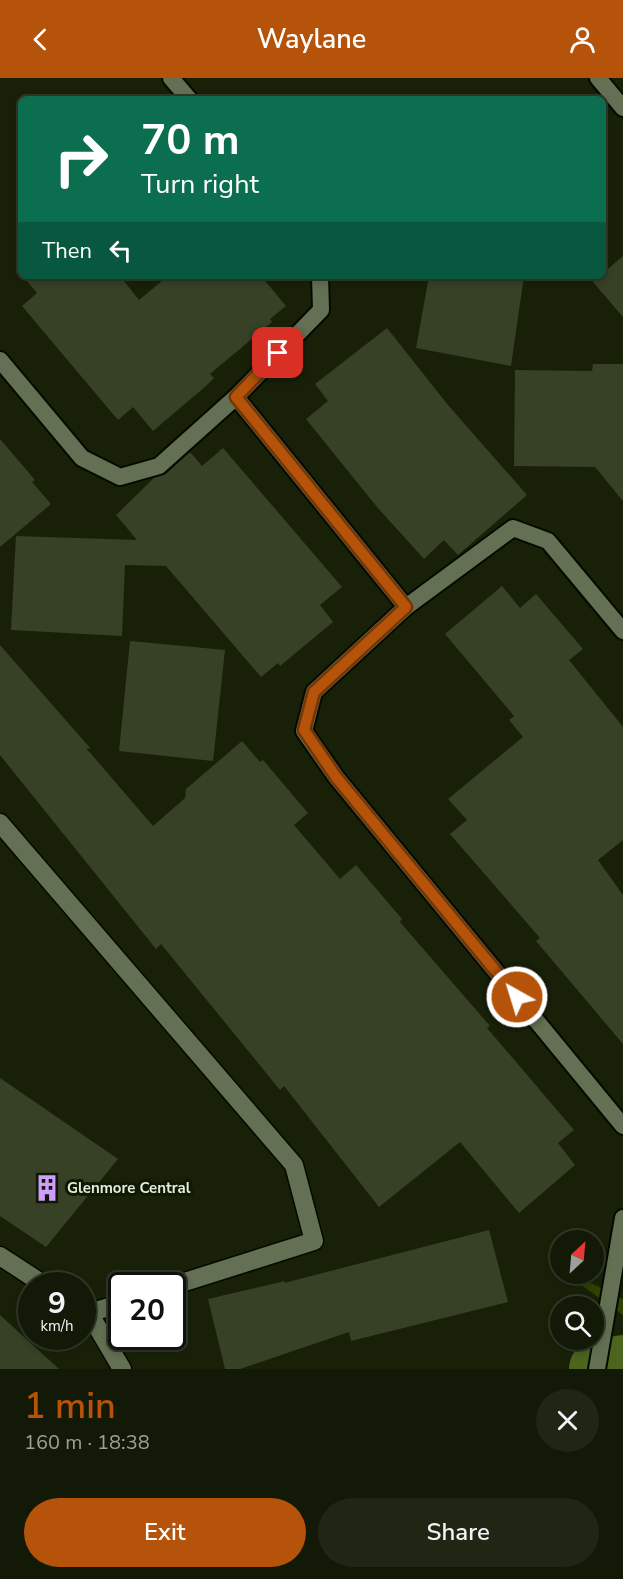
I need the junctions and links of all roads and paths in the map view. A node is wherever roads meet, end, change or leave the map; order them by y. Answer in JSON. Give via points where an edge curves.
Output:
{"nodes":[{"id":1,"x":171,"y":78,"type":"edge"},
{"id":2,"x":598,"y":78,"type":"edge"},
{"id":3,"x":186,"y":96,"type":"edge"},
{"id":4,"x":623,"y":108,"type":"edge"},
{"id":5,"x":320,"y":279,"type":"edge"},
{"id":6,"x":0,"y":360,"type":"edge"},
{"id":7,"x":236,"y":397,"type":"junction"},
{"id":8,"x":406,"y":607,"type":"junction"},
{"id":9,"x":623,"y":632,"type":"edge"},
{"id":10,"x":0,"y":823,"type":"edge"},
{"id":11,"x":623,"y":1126,"type":"edge"},
{"id":12,"x":623,"y":1218,"type":"edge"},
{"id":13,"x":0,"y":1256,"type":"edge"},
{"id":14,"x":25,"y":1272,"type":"edge"},
{"id":15,"x":186,"y":1281,"type":"edge"},
{"id":16,"x":96,"y":1327,"type":"edge"},
{"id":17,"x":122,"y":1369,"type":"edge"},
{"id":18,"x":597,"y":1369,"type":"edge"}],
"edges":[{"from":1,"to":3,"type":"lane"},
{"from":2,"to":4,"type":"lane"},
{"from":5,"to":7,"type":"lane","via":[[321,310]]},
{"from":6,"to":7,"type":"lane","via":[[82,458],[120,477],[159,466]]},
{"from":7,"to":8,"type":"lane"},
{"from":8,"to":9,"type":"lane","via":[[513,528],[548,541]]},
{"from":8,"to":11,"type":"lane","via":[[314,692],[304,730],[336,777]]},
{"from":10,"to":15,"type":"street","via":[[294,1165],[314,1240]]},
{"from":12,"to":18,"type":"lane"},
{"from":13,"to":14,"type":"street"},
{"from":16,"to":17,"type":"street"}]}
